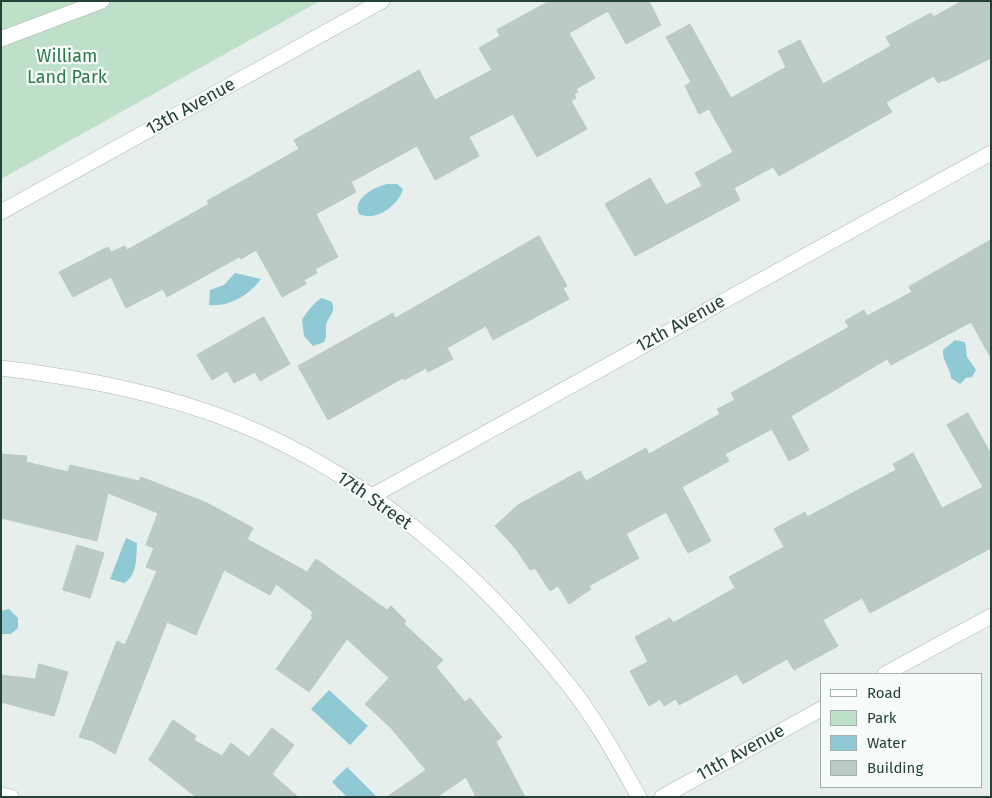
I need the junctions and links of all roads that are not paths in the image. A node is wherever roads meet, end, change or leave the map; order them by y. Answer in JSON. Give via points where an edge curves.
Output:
{"nodes":[{"id":1,"x":102,"y":1,"type":"edge"},
{"id":2,"x":382,"y":1,"type":"edge"},
{"id":3,"x":1,"y":39,"type":"edge"},
{"id":4,"x":991,"y":153,"type":"edge"},
{"id":5,"x":1,"y":212,"type":"edge"},
{"id":6,"x":1,"y":368,"type":"edge"},
{"id":7,"x":372,"y":496,"type":"junction"},
{"id":8,"x":991,"y":616,"type":"edge"},
{"id":9,"x":887,"y":673,"type":"edge"},
{"id":10,"x":820,"y":711,"type":"edge"},
{"id":11,"x":1,"y":795,"type":"edge"},
{"id":12,"x":11,"y":797,"type":"edge"},
{"id":13,"x":640,"y":797,"type":"edge"},
{"id":14,"x":662,"y":797,"type":"edge"}],
"edges":[{"from":1,"to":3,"type":"street"},
{"from":2,"to":5,"type":"street","name":"13th Avenue"},
{"from":4,"to":7,"type":"street","name":"12th Avenue"},
{"from":6,"to":7,"type":"street","name":"17th Street","via":[[62,375],[118,387],[239,424],[315,461]]},
{"from":7,"to":13,"type":"street","name":"17th Street","via":[[467,573],[517,623],[572,689]]},
{"from":8,"to":9,"type":"street"},
{"from":10,"to":14,"type":"street","name":"11th Avenue"},
{"from":11,"to":12,"type":"street"}]}
